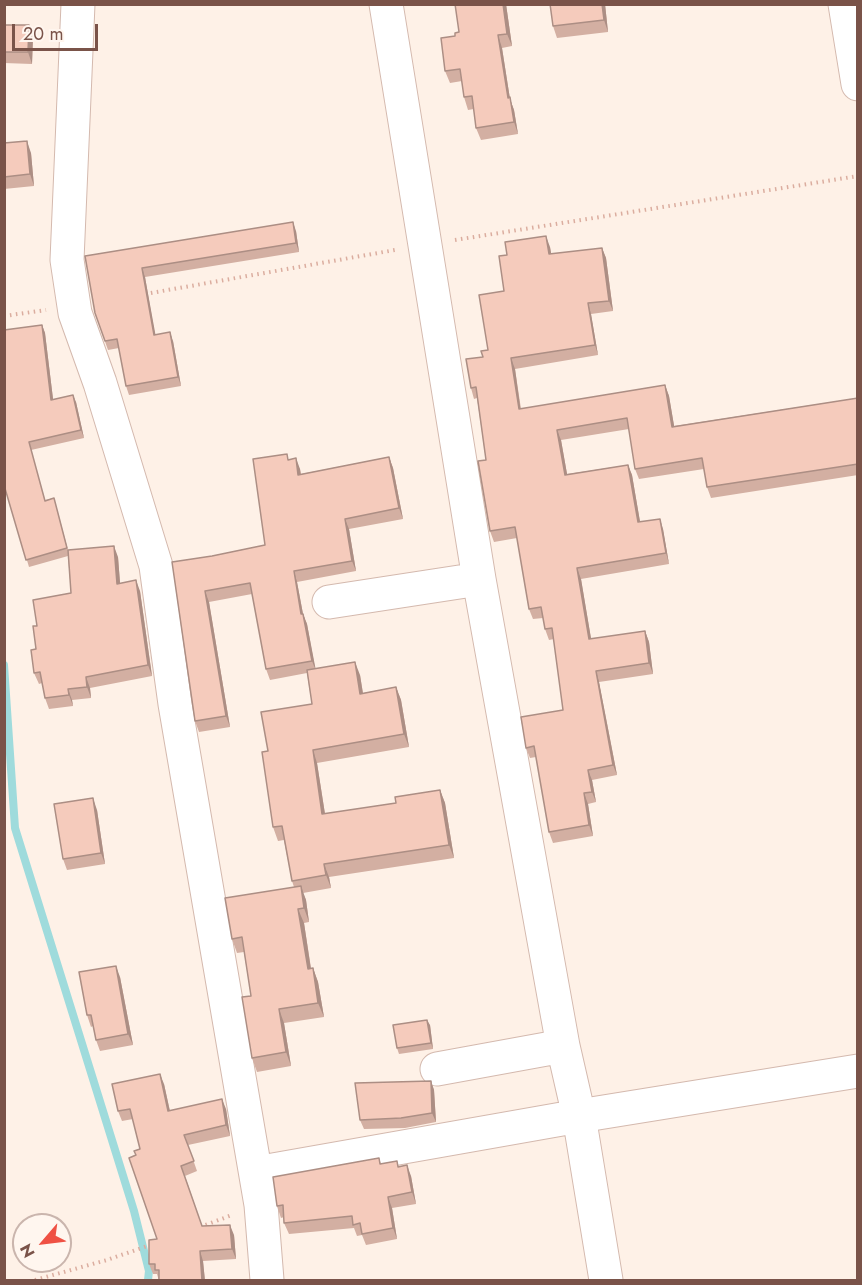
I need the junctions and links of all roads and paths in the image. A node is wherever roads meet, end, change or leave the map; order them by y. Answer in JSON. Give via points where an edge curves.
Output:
{"nodes":[{"id":1,"x":78,"y":4,"type":"edge"},
{"id":2,"x":387,"y":4,"type":"edge"},
{"id":3,"x":845,"y":4,"type":"edge"},
{"id":4,"x":858,"y":84,"type":"edge"},
{"id":5,"x":478,"y":579,"type":"junction"},
{"id":6,"x":329,"y":602,"type":"dead end"},
{"id":7,"x":563,"y":1046,"type":"junction"},
{"id":8,"x":437,"y":1069,"type":"dead end"},
{"id":9,"x":858,"y":1071,"type":"edge"},
{"id":10,"x":579,"y":1116,"type":"junction"},
{"id":11,"x":256,"y":1173,"type":"junction"},
{"id":12,"x":261,"y":1205,"type":"junction"},
{"id":13,"x":195,"y":1229,"type":"edge"},
{"id":14,"x":162,"y":1240,"type":"edge"},
{"id":15,"x":35,"y":1281,"type":"edge"},
{"id":16,"x":267,"y":1281,"type":"edge"},
{"id":17,"x":606,"y":1281,"type":"edge"}],
"edges":[{"from":1,"to":11,"type":"street","via":[[67,261],[75,313],[156,566],[175,704]]},
{"from":2,"to":5,"type":"street"},
{"from":3,"to":4,"type":"street"},
{"from":5,"to":6,"type":"street"},
{"from":5,"to":7,"type":"street"},
{"from":7,"to":8,"type":"street"},
{"from":7,"to":10,"type":"street"},
{"from":9,"to":10,"type":"street"},
{"from":10,"to":11,"type":"street"},
{"from":10,"to":17,"type":"street"},
{"from":11,"to":12,"type":"street"},
{"from":12,"to":13,"type":"path"},
{"from":12,"to":16,"type":"street"},
{"from":14,"to":15,"type":"path"}]}
